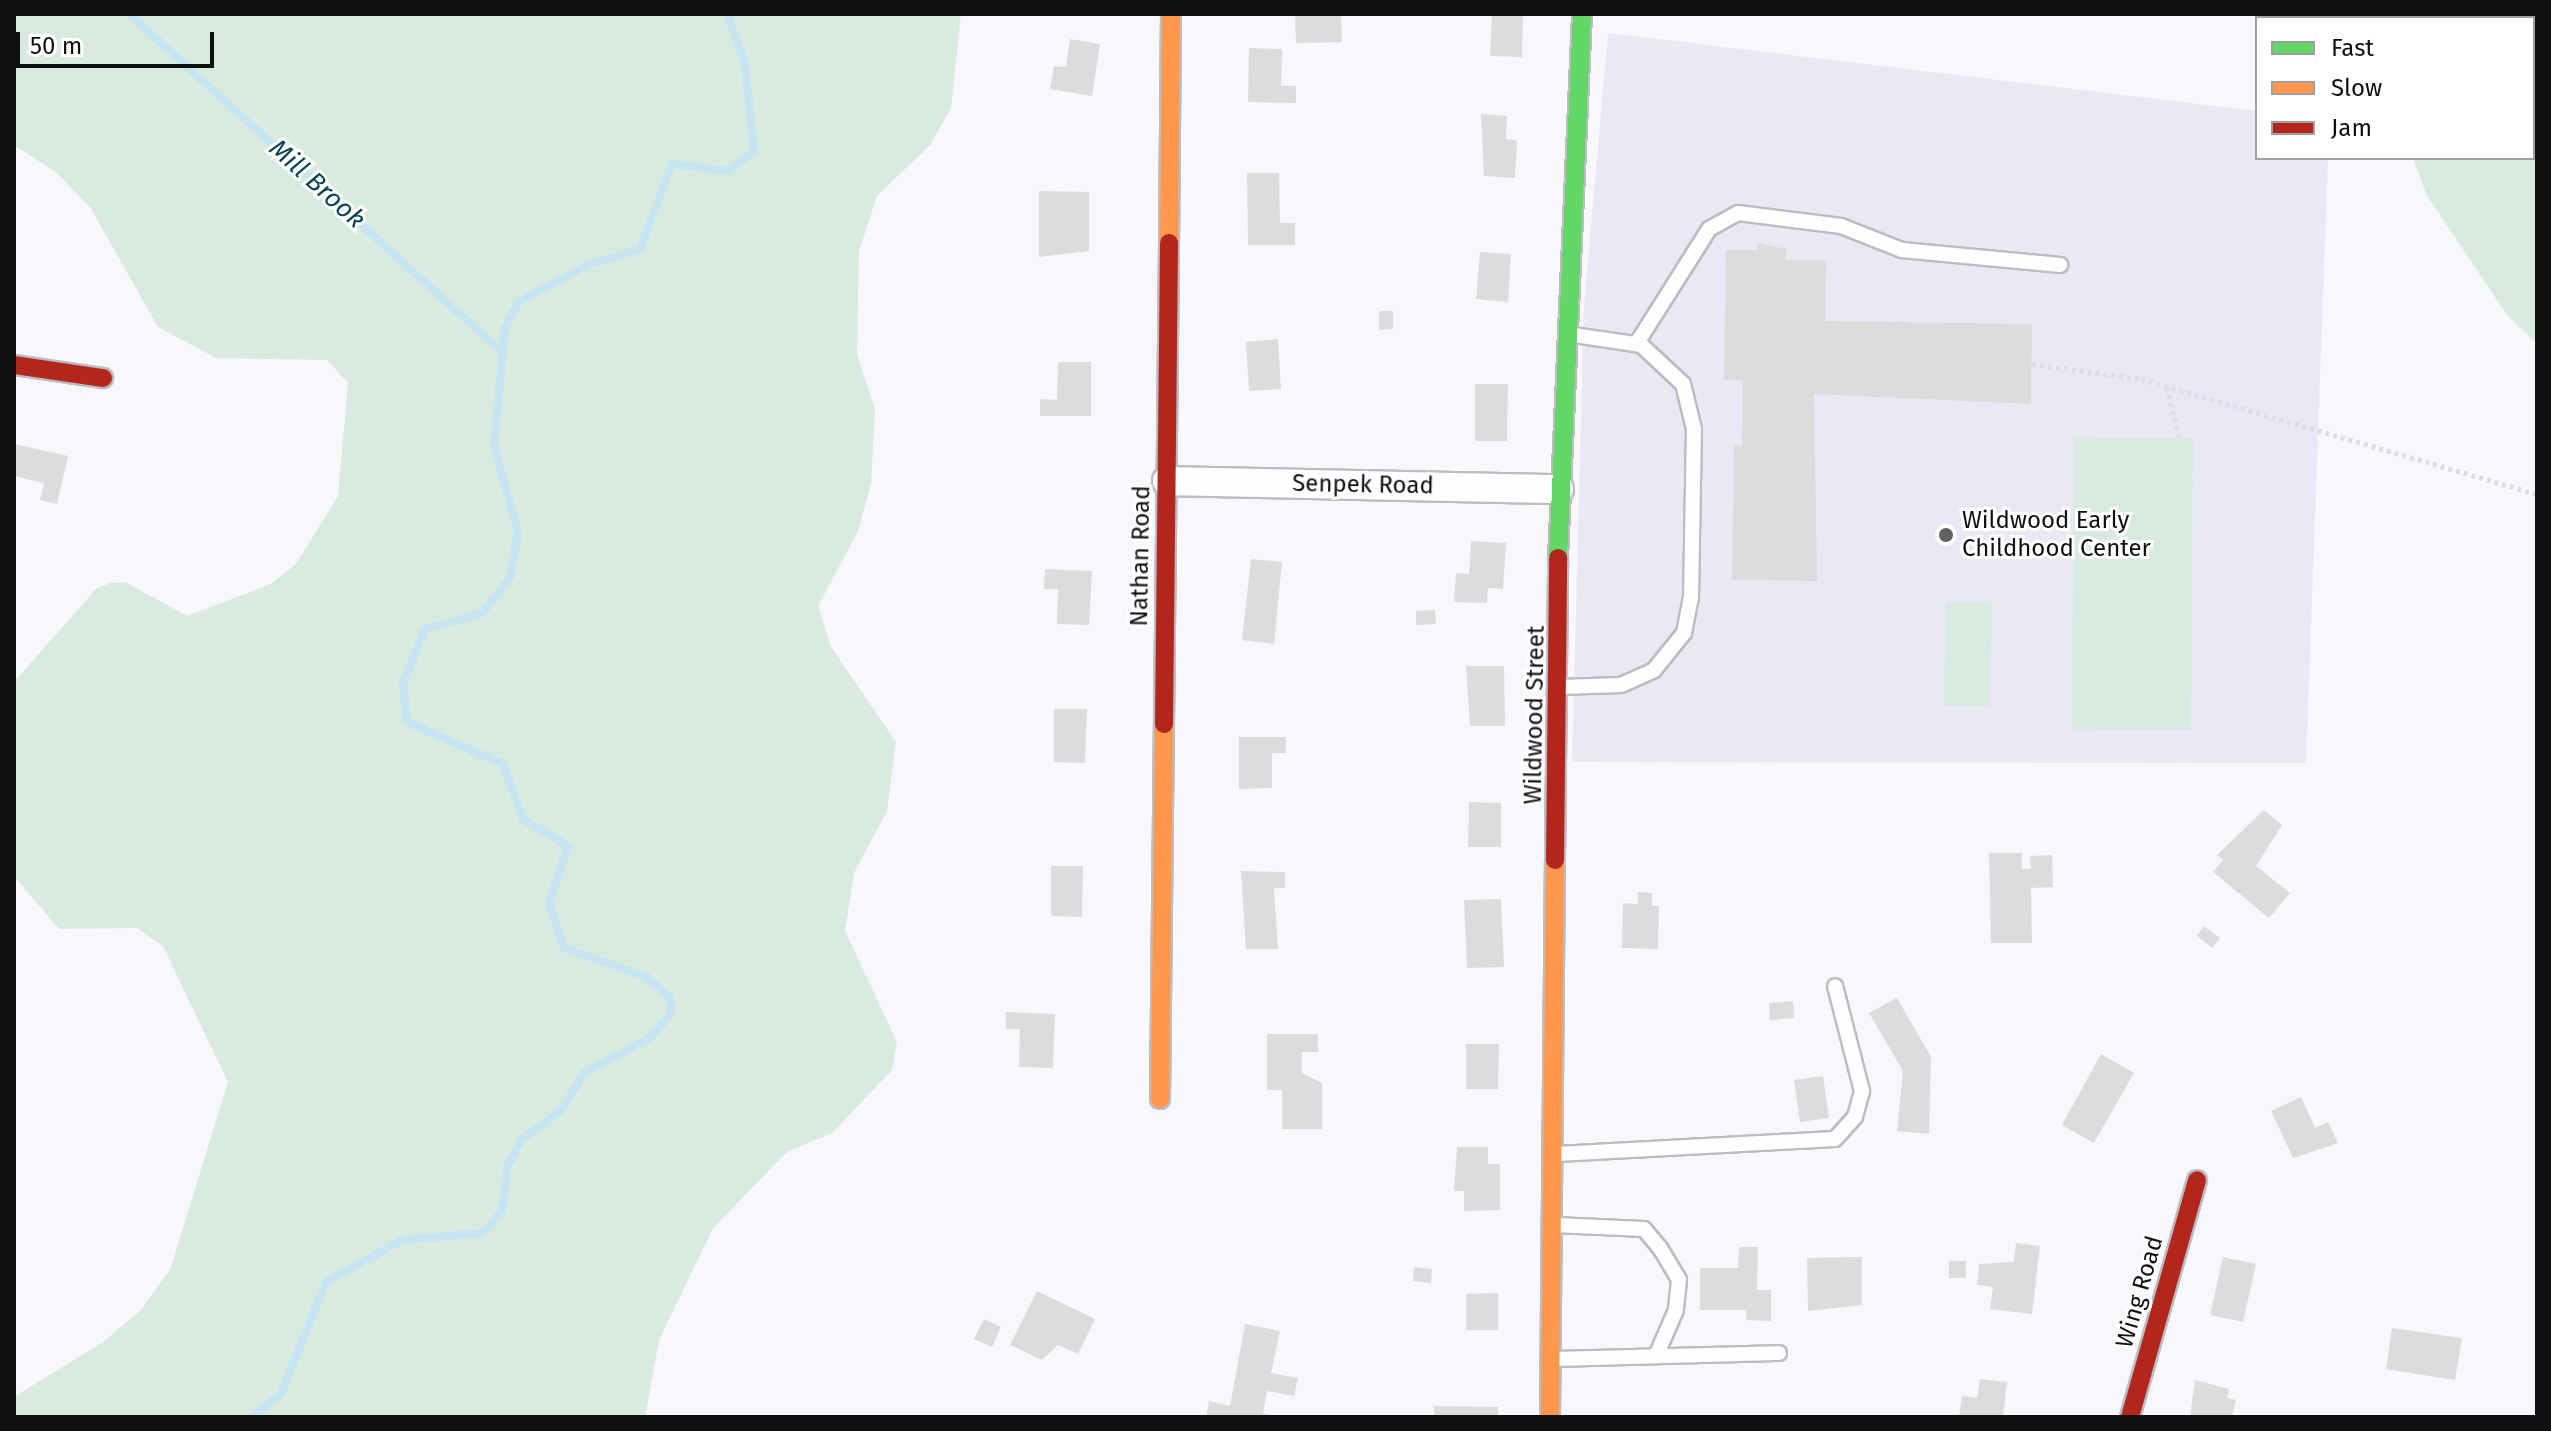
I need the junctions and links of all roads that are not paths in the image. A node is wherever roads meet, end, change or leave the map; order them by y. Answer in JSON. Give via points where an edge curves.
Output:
{"nodes":[{"id":1,"x":1171,"y":14,"type":"edge"},
{"id":2,"x":1582,"y":14,"type":"edge"},
{"id":3,"x":2060,"y":265,"type":"dead end"},
{"id":4,"x":1563,"y":334,"type":"junction"},
{"id":5,"x":1637,"y":343,"type":"junction"},
{"id":6,"x":14,"y":365,"type":"edge"},
{"id":7,"x":103,"y":378,"type":"dead end"},
{"id":8,"x":1167,"y":481,"type":"junction"},
{"id":9,"x":1559,"y":489,"type":"junction"},
{"id":10,"x":1559,"y":687,"type":"junction"},
{"id":11,"x":1835,"y":986,"type":"dead end"},
{"id":12,"x":1160,"y":1099,"type":"dead end"},
{"id":13,"x":1554,"y":1154,"type":"junction"},
{"id":14,"x":2197,"y":1180,"type":"dead end"},
{"id":15,"x":1553,"y":1225,"type":"junction"},
{"id":16,"x":1779,"y":1353,"type":"dead end"},
{"id":17,"x":1656,"y":1356,"type":"junction"},
{"id":18,"x":1551,"y":1359,"type":"junction"},
{"id":19,"x":1550,"y":1417,"type":"edge"},
{"id":20,"x":2130,"y":1417,"type":"edge"}],
"edges":[{"from":1,"to":8,"type":"street","name":"Nathan Road"},
{"from":2,"to":4,"type":"street","name":"Wildwood Street"},
{"from":3,"to":5,"type":"lane","via":[[1902,250],[1841,226],[1738,213],[1709,229]]},
{"from":4,"to":5,"type":"lane"},
{"from":4,"to":9,"type":"street","name":"Wildwood Street"},
{"from":5,"to":10,"type":"lane","via":[[1669,365],[1691,406],[1688,622],[1671,654],[1644,677],[1610,687]]},
{"from":6,"to":7,"type":"street"},
{"from":8,"to":9,"type":"street","name":"Senpek Road"},
{"from":8,"to":12,"type":"street","name":"Nathan Road"},
{"from":9,"to":10,"type":"street","name":"Wildwood Street"},
{"from":10,"to":13,"type":"street","name":"Wildwood Street"},
{"from":11,"to":13,"type":"lane","via":[[1862,1091],[1855,1117],[1835,1139]]},
{"from":13,"to":15,"type":"street","name":"Wildwood Street"},
{"from":14,"to":20,"type":"street","name":"Wing Road"},
{"from":15,"to":17,"type":"lane","via":[[1644,1229],[1660,1248],[1679,1280],[1676,1310]]},
{"from":15,"to":18,"type":"street","name":"Wildwood Street"},
{"from":16,"to":17,"type":"lane"},
{"from":17,"to":18,"type":"lane"},
{"from":18,"to":19,"type":"street","name":"Wildwood Street"}]}
